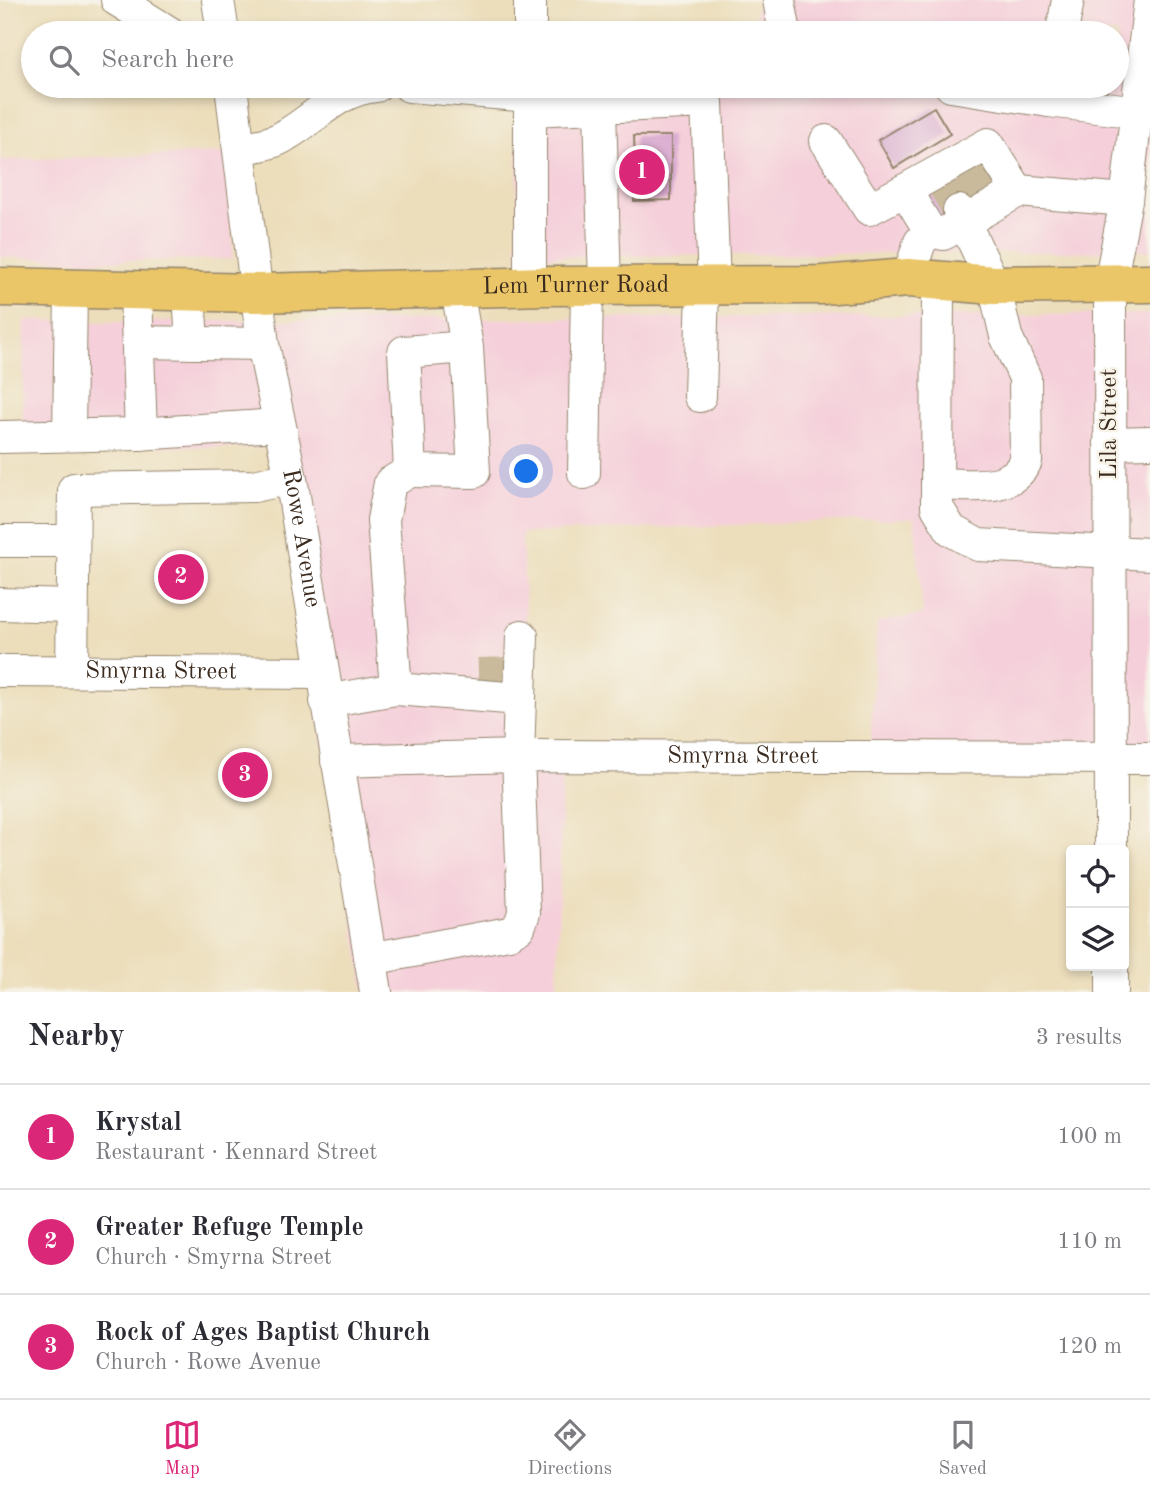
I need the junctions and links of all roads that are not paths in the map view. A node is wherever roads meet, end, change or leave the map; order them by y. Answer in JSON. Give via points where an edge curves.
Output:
{"nodes":[{"id":1,"x":117,"y":0,"type":"edge"},
{"id":2,"x":218,"y":0,"type":"edge"},
{"id":3,"x":530,"y":0,"type":"edge"},
{"id":4,"x":779,"y":0,"type":"edge"},
{"id":5,"x":1068,"y":0,"type":"edge"},
{"id":6,"x":1150,"y":0,"type":"edge"},
{"id":7,"x":151,"y":21,"type":"edge"},
{"id":8,"x":221,"y":21,"type":"edge"},
{"id":9,"x":530,"y":21,"type":"edge"},
{"id":10,"x":783,"y":21,"type":"edge"},
{"id":11,"x":1064,"y":21,"type":"edge"},
{"id":12,"x":1147,"y":58,"type":"edge"},
{"id":13,"x":233,"y":98,"type":"edge"},
{"id":14,"x":338,"y":98,"type":"edge"},
{"id":15,"x":530,"y":98,"type":"edge"},
{"id":16,"x":536,"y":98,"type":"edge"},
{"id":17,"x":1070,"y":98,"type":"edge"},
{"id":18,"x":600,"y":108,"type":"junction"},
{"id":19,"x":1138,"y":112,"type":"junction"},
{"id":20,"x":826,"y":141,"type":"dead end"},
{"id":21,"x":239,"y":149,"type":"junction"},
{"id":22,"x":905,"y":190,"type":"junction"},
{"id":23,"x":1000,"y":197,"type":"junction"},
{"id":24,"x":1126,"y":200,"type":"junction"},
{"id":25,"x":962,"y":216,"type":"junction"},
{"id":26,"x":930,"y":231,"type":"junction"},
{"id":27,"x":923,"y":279,"type":"junction"},
{"id":28,"x":1150,"y":283,"type":"edge"},
{"id":29,"x":1110,"y":284,"type":"junction"},
{"id":30,"x":708,"y":285,"type":"junction"},
{"id":31,"x":994,"y":285,"type":"junction"},
{"id":32,"x":596,"y":286,"type":"junction"},
{"id":33,"x":0,"y":287,"type":"edge"},
{"id":34,"x":530,"y":287,"type":"junction"},
{"id":35,"x":457,"y":289,"type":"junction"},
{"id":36,"x":71,"y":290,"type":"junction"},
{"id":37,"x":136,"y":293,"type":"junction"},
{"id":38,"x":189,"y":293,"type":"junction"},
{"id":39,"x":256,"y":293,"type":"junction"},
{"id":40,"x":138,"y":342,"type":"junction"},
{"id":41,"x":192,"y":343,"type":"junction"},
{"id":42,"x":263,"y":344,"type":"junction"},
{"id":43,"x":467,"y":347,"type":"junction"},
{"id":44,"x":700,"y":396,"type":"dead end"},
{"id":45,"x":279,"y":425,"type":"junction"},
{"id":46,"x":141,"y":434,"type":"junction"},
{"id":47,"x":69,"y":435,"type":"junction"},
{"id":48,"x":0,"y":437,"type":"edge"},
{"id":49,"x":1150,"y":442,"type":"edge"},
{"id":50,"x":1110,"y":443,"type":"junction"},
{"id":51,"x":410,"y":471,"type":"junction"},
{"id":52,"x":584,"y":473,"type":"dead end"},
{"id":53,"x":290,"y":478,"type":"junction"},
{"id":54,"x":937,"y":484,"type":"junction"},
{"id":55,"x":0,"y":541,"type":"edge"},
{"id":56,"x":73,"y":541,"type":"junction"},
{"id":57,"x":1111,"y":554,"type":"junction"},
{"id":58,"x":1150,"y":554,"type":"edge"},
{"id":59,"x":0,"y":604,"type":"edge"},
{"id":60,"x":72,"y":606,"type":"junction"},
{"id":61,"x":522,"y":636,"type":"dead end"},
{"id":62,"x":0,"y":671,"type":"edge"},
{"id":63,"x":72,"y":671,"type":"junction"},
{"id":64,"x":478,"y":674,"type":"tunnel mouth"},
{"id":65,"x":517,"y":682,"type":"junction"},
{"id":66,"x":323,"y":687,"type":"junction"},
{"id":67,"x":396,"y":689,"type":"junction"},
{"id":68,"x":443,"y":693,"type":"junction"},
{"id":69,"x":518,"y":756,"type":"junction"},
{"id":70,"x":1111,"y":758,"type":"junction"},
{"id":71,"x":1150,"y":758,"type":"edge"},
{"id":72,"x":337,"y":761,"type":"junction"},
{"id":73,"x":1111,"y":845,"type":"edge"},
{"id":74,"x":370,"y":959,"type":"junction"},
{"id":75,"x":1112,"y":971,"type":"edge"},
{"id":76,"x":376,"y":992,"type":"edge"},
{"id":77,"x":1112,"y":992,"type":"edge"}],
"edges":[{"from":1,"to":7,"type":"street"},
{"from":2,"to":8,"type":"street"},
{"from":3,"to":9,"type":"street"},
{"from":4,"to":10,"type":"street"},
{"from":5,"to":11,"type":"street"},
{"from":6,"to":12,"type":"street","name":"Lila Street"},
{"from":12,"to":19,"type":"street","name":"Lila Street"},
{"from":13,"to":21,"type":"street","name":"Rowe Avenue"},
{"from":14,"to":21,"type":"street","via":[[284,137]]},
{"from":15,"to":34,"type":"street"},
{"from":16,"to":18,"type":"street"},
{"from":17,"to":19,"type":"street"},
{"from":18,"to":30,"type":"street","via":[[707,102]]},
{"from":18,"to":32,"type":"street"},
{"from":19,"to":24,"type":"street","name":"Lila Street"},
{"from":20,"to":22,"type":"street","via":[[869,209]]},
{"from":21,"to":39,"type":"street","name":"Rowe Avenue"},
{"from":22,"to":23,"type":"street","via":[[954,171],[988,144]]},
{"from":22,"to":26,"type":"street"},
{"from":23,"to":24,"type":"street"},
{"from":23,"to":25,"type":"street"},
{"from":24,"to":29,"type":"street","name":"Lila Street"},
{"from":25,"to":26,"type":"street","via":[[943,234]]},
{"from":25,"to":31,"type":"street"},
{"from":26,"to":27,"type":"street","via":[[920,242]]},
{"from":27,"to":30,"type":"main road","name":"Lem Turner Road"},
{"from":27,"to":31,"type":"main road","name":"Lem Turner Road"},
{"from":27,"to":54,"type":"street"},
{"from":28,"to":29,"type":"main road","name":"Lem Turner Road"},
{"from":29,"to":31,"type":"main road","name":"Lem Turner Road"},
{"from":29,"to":50,"type":"street","name":"Lila Street"},
{"from":30,"to":32,"type":"main road","name":"Lem Turner Road"},
{"from":30,"to":44,"type":"street"},
{"from":31,"to":54,"type":"street","via":[[1006,336],[1025,378],[1026,461],[1015,478],[999,484]]},
{"from":32,"to":34,"type":"main road","name":"Lem Turner Road"},
{"from":32,"to":52,"type":"street"},
{"from":33,"to":36,"type":"main road","name":"Lem Turner Road"},
{"from":34,"to":35,"type":"main road","name":"Lem Turner Road"},
{"from":35,"to":39,"type":"main road","name":"Lem Turner Road"},
{"from":35,"to":43,"type":"street"},
{"from":36,"to":37,"type":"main road","name":"Lem Turner Road"},
{"from":36,"to":47,"type":"street"},
{"from":37,"to":38,"type":"main road","name":"Lem Turner Road"},
{"from":37,"to":40,"type":"street"},
{"from":38,"to":39,"type":"main road","name":"Lem Turner Road"},
{"from":38,"to":41,"type":"street"},
{"from":39,"to":42,"type":"street","name":"Rowe Avenue"},
{"from":40,"to":41,"type":"street"},
{"from":40,"to":46,"type":"street"},
{"from":41,"to":42,"type":"street"},
{"from":42,"to":45,"type":"street","name":"Rowe Avenue"},
{"from":43,"to":51,"type":"street","via":[[404,352]]},
{"from":43,"to":51,"type":"street","via":[[474,472]]},
{"from":45,"to":46,"type":"street"},
{"from":45,"to":53,"type":"street","name":"Rowe Avenue"},
{"from":46,"to":47,"type":"street"},
{"from":47,"to":48,"type":"street"},
{"from":49,"to":50,"type":"street"},
{"from":50,"to":57,"type":"street","name":"Lila Street"},
{"from":51,"to":67,"type":"street","via":[[390,483],[383,520]]},
{"from":53,"to":56,"type":"street","via":[[254,486],[74,489]]},
{"from":53,"to":66,"type":"street","name":"Rowe Avenue"},
{"from":54,"to":57,"type":"street","via":[[937,507],[943,521],[967,541]]},
{"from":55,"to":56,"type":"street"},
{"from":56,"to":60,"type":"street"},
{"from":57,"to":58,"type":"street"},
{"from":57,"to":70,"type":"street","name":"Lila Street"},
{"from":59,"to":60,"type":"street"},
{"from":60,"to":63,"type":"street"},
{"from":61,"to":65,"type":"street"},
{"from":62,"to":63,"type":"street","name":"Smyrna Street"},
{"from":63,"to":66,"type":"street","name":"Smyrna Street"},
{"from":64,"to":68,"type":"street","via":[[464,675]]},
{"from":65,"to":68,"type":"street","name":"Smyrna Street"},
{"from":65,"to":69,"type":"street"},
{"from":66,"to":67,"type":"street","name":"Smyrna Street"},
{"from":66,"to":72,"type":"street","name":"Rowe Avenue"},
{"from":67,"to":68,"type":"street","name":"Smyrna Street"},
{"from":69,"to":70,"type":"street","name":"Smyrna Street"},
{"from":69,"to":72,"type":"street","name":"Smyrna Street"},
{"from":69,"to":74,"type":"street","via":[[524,913],[519,927],[509,933]]},
{"from":70,"to":71,"type":"street","name":"Smyrna Street"},
{"from":70,"to":73,"type":"street","name":"Lila Street"},
{"from":72,"to":74,"type":"street","name":"Rowe Avenue"},
{"from":74,"to":76,"type":"street","name":"Rowe Avenue"},
{"from":75,"to":77,"type":"street"}]}
